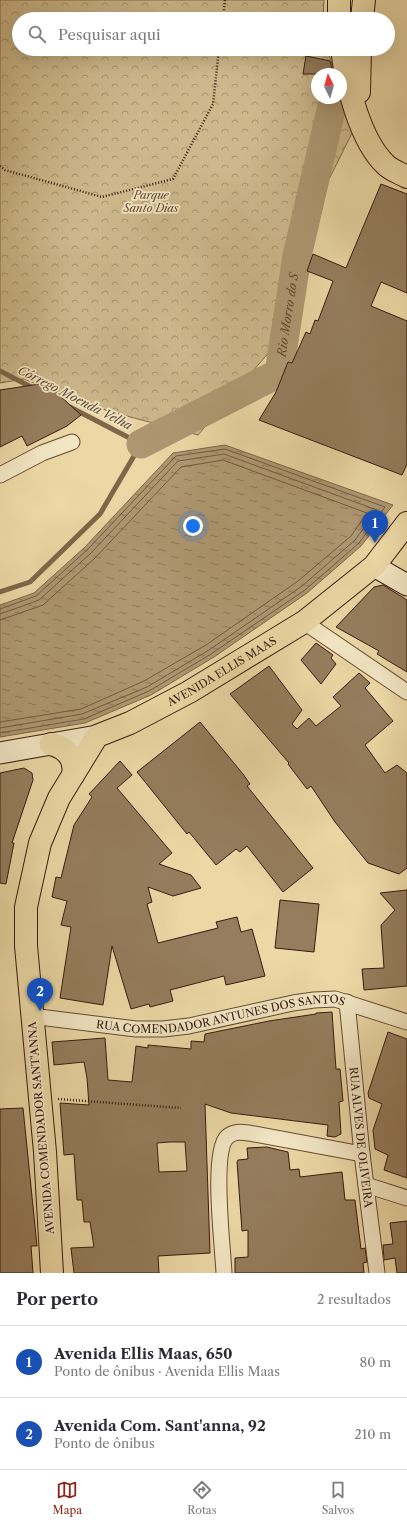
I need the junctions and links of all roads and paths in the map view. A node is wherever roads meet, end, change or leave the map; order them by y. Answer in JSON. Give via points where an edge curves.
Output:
{"nodes":[{"id":1,"x":225,"y":0,"type":"edge"},
{"id":2,"x":339,"y":0,"type":"edge"},
{"id":3,"x":364,"y":0,"type":"edge"},
{"id":4,"x":224,"y":12,"type":"edge"},
{"id":5,"x":339,"y":12,"type":"edge"},
{"id":6,"x":363,"y":12,"type":"edge"},
{"id":7,"x":218,"y":56,"type":"edge"},
{"id":8,"x":343,"y":56,"type":"edge"},
{"id":9,"x":360,"y":56,"type":"edge"},
{"id":10,"x":358,"y":117,"type":"junction"},
{"id":11,"x":0,"y":166,"type":"edge"},
{"id":12,"x":407,"y":177,"type":"edge"},
{"id":13,"x":72,"y":442,"type":"dead end"},
{"id":14,"x":0,"y":475,"type":"edge"},
{"id":15,"x":407,"y":523,"type":"edge"},
{"id":16,"x":374,"y":566,"type":"junction"},
{"id":17,"x":407,"y":585,"type":"edge"},
{"id":18,"x":304,"y":622,"type":"junction"},
{"id":19,"x":407,"y":692,"type":"edge"},
{"id":20,"x":97,"y":736,"type":"junction"},
{"id":21,"x":51,"y":744,"type":"junction"},
{"id":22,"x":0,"y":753,"type":"edge"},
{"id":23,"x":73,"y":775,"type":"junction"},
{"id":24,"x":347,"y":1002,"type":"junction"},
{"id":25,"x":31,"y":1016,"type":"junction"},
{"id":26,"x":407,"y":1022,"type":"edge"},
{"id":27,"x":40,"y":1097,"type":"junction"},
{"id":28,"x":181,"y":1108,"type":"dead end"},
{"id":29,"x":362,"y":1154,"type":"junction"},
{"id":30,"x":366,"y":1185,"type":"junction"},
{"id":31,"x":407,"y":1198,"type":"edge"},
{"id":32,"x":52,"y":1273,"type":"edge"},
{"id":33,"x":224,"y":1273,"type":"edge"},
{"id":34,"x":377,"y":1273,"type":"edge"}],
"edges":[{"from":1,"to":4,"type":"path"},
{"from":2,"to":5,"type":"main road"},
{"from":3,"to":6,"type":"main road"},
{"from":7,"to":11,"type":"path","via":[[213,104],[173,179],[102,197],[5,170]]},
{"from":8,"to":10,"type":"main road","via":[[350,94]]},
{"from":9,"to":10,"type":"main road"},
{"from":10,"to":12,"type":"main road","via":[[386,166]]},
{"from":13,"to":14,"type":"street","via":[[42,453]]},
{"from":15,"to":16,"type":"main road","name":"AVENIDA ELLIS MAAS"},
{"from":16,"to":17,"type":"main road"},
{"from":16,"to":18,"type":"main road","name":"AVENIDA ELLIS MAAS"},
{"from":18,"to":19,"type":"street"},
{"from":18,"to":20,"type":"main road","name":"AVENIDA ELLIS MAAS","via":[[190,692],[130,723]]},
{"from":20,"to":21,"type":"main road","name":"AVENIDA ELLIS MAAS"},
{"from":20,"to":23,"type":"main road","name":"AVENIDA COMENDADOR SANT'ANNA"},
{"from":21,"to":22,"type":"main road","name":"AVENIDA ELLIS MAAS"},
{"from":21,"to":23,"type":"main road","via":[[61,746],[69,754],[73,763]]},
{"from":23,"to":25,"type":"main road","name":"AVENIDA COMENDADOR SANT'ANNA","via":[[45,828],[30,882],[26,907],[26,946]]},
{"from":24,"to":25,"type":"street","name":"RUA COMENDADOR ANTUNES DOS SANTOS","via":[[334,999],[314,1000],[163,1029],[136,1029]]},
{"from":24,"to":26,"type":"street","name":"RUA COMENDADOR ANTUNES DOS SANTOS"},
{"from":24,"to":29,"type":"street","name":"RUA ALVES DE OLIVEIRA"},
{"from":25,"to":27,"type":"main road","name":"AVENIDA COMENDADOR SANT'ANNA"},
{"from":27,"to":28,"type":"path"},
{"from":27,"to":32,"type":"main road","name":"AVENIDA COMENDADOR SANT'ANNA"},
{"from":29,"to":30,"type":"street","name":"RUA ALVES DE OLIVEIRA"},
{"from":29,"to":33,"type":"street","via":[[250,1133],[234,1132],[226,1138],[222,1144],[218,1165]]},
{"from":30,"to":31,"type":"street"},
{"from":30,"to":34,"type":"street","name":"RUA ALVES DE OLIVEIRA"}]}
